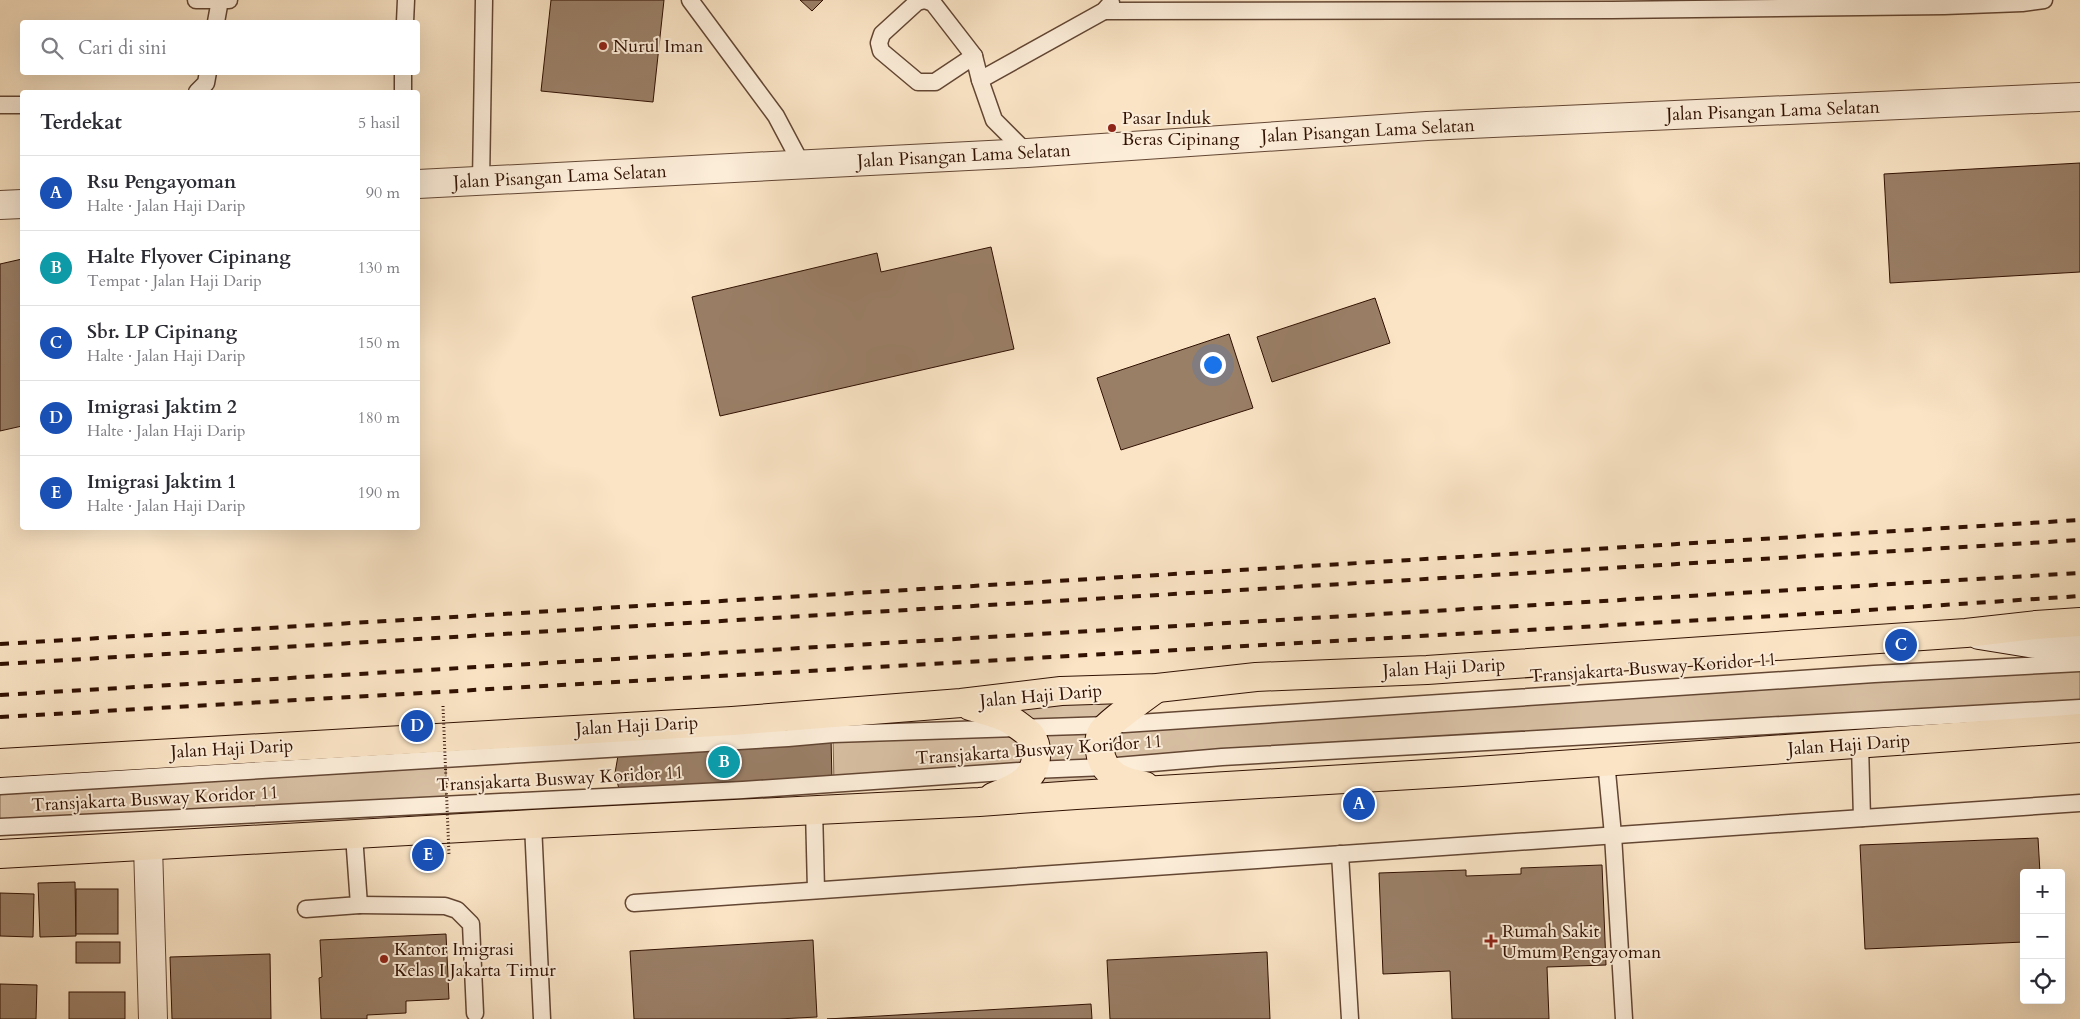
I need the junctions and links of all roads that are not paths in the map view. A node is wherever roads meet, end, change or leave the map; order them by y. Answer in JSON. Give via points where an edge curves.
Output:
{"nodes":[{"id":1,"x":196,"y":0,"type":"edge"},
{"id":2,"x":220,"y":0,"type":"edge"},
{"id":3,"x":229,"y":0,"type":"edge"},
{"id":4,"x":406,"y":0,"type":"edge"},
{"id":5,"x":484,"y":0,"type":"edge"},
{"id":6,"x":690,"y":0,"type":"edge"},
{"id":7,"x":924,"y":0,"type":"edge"},
{"id":8,"x":2044,"y":0,"type":"edge"},
{"id":9,"x":1109,"y":5,"type":"edge"},
{"id":10,"x":1616,"y":5,"type":"edge"},
{"id":11,"x":216,"y":20,"type":"edge"},
{"id":12,"x":405,"y":20,"type":"edge"},
{"id":13,"x":974,"y":56,"type":"junction"},
{"id":14,"x":207,"y":75,"type":"edge"},
{"id":15,"x":403,"y":75,"type":"edge"},
{"id":16,"x":980,"y":80,"type":"junction"},
{"id":17,"x":199,"y":90,"type":"edge"},
{"id":18,"x":403,"y":90,"type":"edge"},
{"id":19,"x":2080,"y":97,"type":"edge"},
{"id":20,"x":0,"y":105,"type":"edge"},
{"id":21,"x":20,"y":105,"type":"edge"},
{"id":22,"x":1027,"y":152,"type":"junction"},
{"id":23,"x":802,"y":165,"type":"junction"},
{"id":24,"x":481,"y":182,"type":"junction"},
{"id":25,"x":420,"y":184,"type":"edge"},
{"id":26,"x":20,"y":204,"type":"edge"},
{"id":27,"x":0,"y":205,"type":"edge"},
{"id":28,"x":2080,"y":622,"type":"edge"},
{"id":29,"x":1966,"y":633,"type":"junction"},
{"id":30,"x":2080,"y":649,"type":"edge"},
{"id":31,"x":2080,"y":663,"type":"edge"},
{"id":32,"x":1157,"y":688,"type":"junction"},
{"id":33,"x":961,"y":703,"type":"junction"},
{"id":34,"x":2080,"y":708,"type":"edge"},
{"id":35,"x":1110,"y":725,"type":"junction"},
{"id":36,"x":2080,"y":728,"type":"edge"},
{"id":37,"x":1021,"y":729,"type":"junction"},
{"id":38,"x":1860,"y":745,"type":"junction"},
{"id":39,"x":1606,"y":761,"type":"junction"},
{"id":40,"x":0,"y":763,"type":"edge"},
{"id":41,"x":1105,"y":767,"type":"junction"},
{"id":42,"x":1033,"y":770,"type":"junction"},
{"id":43,"x":0,"y":786,"type":"edge"},
{"id":44,"x":1166,"y":790,"type":"junction"},
{"id":45,"x":979,"y":802,"type":"junction"},
{"id":46,"x":2080,"y":803,"type":"edge"},
{"id":47,"x":814,"y":809,"type":"junction"},
{"id":48,"x":1862,"y":818,"type":"junction"},
{"id":49,"x":533,"y":824,"type":"junction"},
{"id":50,"x":0,"y":827,"type":"edge"},
{"id":51,"x":354,"y":835,"type":"junction"},
{"id":52,"x":1613,"y":835,"type":"junction"},
{"id":53,"x":148,"y":846,"type":"junction"},
{"id":54,"x":0,"y":854,"type":"edge"},
{"id":55,"x":1340,"y":854,"type":"junction"},
{"id":56,"x":816,"y":890,"type":"junction"},
{"id":57,"x":634,"y":903,"type":"dead end"},
{"id":58,"x":359,"y":905,"type":"junction"},
{"id":59,"x":306,"y":909,"type":"dead end"},
{"id":60,"x":475,"y":1013,"type":"dead end"},
{"id":61,"x":153,"y":1019,"type":"edge"},
{"id":62,"x":542,"y":1019,"type":"edge"},
{"id":63,"x":1350,"y":1019,"type":"edge"},
{"id":64,"x":1624,"y":1019,"type":"edge"}],
"edges":[{"from":1,"to":2,"type":"lane"},
{"from":2,"to":3,"type":"lane"},
{"from":2,"to":11,"type":"lane"},
{"from":4,"to":12,"type":"lane"},
{"from":5,"to":24,"type":"lane"},
{"from":6,"to":23,"type":"lane","via":[[776,116]]},
{"from":7,"to":13,"type":"lane","via":[[933,3]]},
{"from":7,"to":13,"type":"lane","via":[[917,2],[882,34],[879,42],[881,51],[918,82],[935,82]]},
{"from":8,"to":10,"type":"lane","via":[[1944,6]]},
{"from":9,"to":10,"type":"lane"},
{"from":9,"to":16,"type":"lane"},
{"from":13,"to":16,"type":"lane"},
{"from":14,"to":17,"type":"lane","via":[[206,83]]},
{"from":15,"to":18,"type":"lane"},
{"from":16,"to":22,"type":"lane","via":[[994,120]]},
{"from":19,"to":22,"type":"street","name":"Jalan Pisangan Lama Selatan","via":[[1427,126]]},
{"from":20,"to":21,"type":"lane"},
{"from":22,"to":23,"type":"street","name":"Jalan Pisangan Lama Selatan"},
{"from":23,"to":24,"type":"street","name":"Jalan Pisangan Lama Selatan"},
{"from":24,"to":25,"type":"street","name":"Jalan Pisangan Lama Selatan"},
{"from":26,"to":27,"type":"street"},
{"from":28,"to":29,"type":"main road"},
{"from":29,"to":30,"type":"street","name":"Jalan Haji Darip"},
{"from":29,"to":32,"type":"main road","name":"Jalan Haji Darip","via":[[1427,670],[1256,678]]},
{"from":31,"to":35,"type":"lane","name":"Transjakarta Busway Koridor 11"},
{"from":32,"to":33,"type":"main road","name":"Jalan Haji Darip","via":[[1061,691]]},
{"from":32,"to":35,"type":"main road"},
{"from":33,"to":37,"type":"main road","via":[[1009,719]]},
{"from":33,"to":40,"type":"main road","name":"Jalan Haji Darip","via":[[732,721]]},
{"from":34,"to":41,"type":"lane","name":"Transjakarta Busway Koridor 11","via":[[1242,756]]},
{"from":35,"to":37,"type":"lane","name":"Transjakarta Busway Koridor 11"},
{"from":35,"to":41,"type":"main road","via":[[1102,731],[1099,743]]},
{"from":36,"to":38,"type":"main road","name":"Jalan Haji Darip"},
{"from":37,"to":42,"type":"main road","via":[[1030,734],[1036,745]]},
{"from":37,"to":43,"type":"lane","name":"Transjakarta Busway Koridor 11","via":[[833,734]]},
{"from":38,"to":39,"type":"main road","name":"Jalan Haji Darip"},
{"from":38,"to":48,"type":"lane"},
{"from":39,"to":44,"type":"main road","name":"Jalan Haji Darip"},
{"from":39,"to":52,"type":"lane"},
{"from":41,"to":42,"type":"lane","name":"Transjakarta Busway Koridor 11"},
{"from":41,"to":44,"type":"main road","via":[[1125,782]]},
{"from":42,"to":45,"type":"main road","via":[[1015,788]]},
{"from":42,"to":50,"type":"lane","name":"Transjakarta Busway Koridor 11","via":[[655,795]]},
{"from":44,"to":45,"type":"main road","name":"Jalan Haji Darip"},
{"from":45,"to":47,"type":"main road","name":"Jalan Haji Darip"},
{"from":46,"to":48,"type":"lane"},
{"from":47,"to":49,"type":"main road","name":"Jalan Haji Darip"},
{"from":47,"to":56,"type":"lane"},
{"from":48,"to":52,"type":"lane"},
{"from":49,"to":51,"type":"main road","name":"Jalan Haji Darip"},
{"from":49,"to":62,"type":"lane"},
{"from":51,"to":53,"type":"main road","name":"Jalan Haji Darip"},
{"from":51,"to":58,"type":"lane"},
{"from":52,"to":55,"type":"lane"},
{"from":52,"to":64,"type":"lane"},
{"from":53,"to":54,"type":"main road","name":"Jalan Haji Darip"},
{"from":53,"to":61,"type":"street"},
{"from":55,"to":56,"type":"lane"},
{"from":55,"to":63,"type":"lane"},
{"from":56,"to":57,"type":"lane"},
{"from":58,"to":59,"type":"lane"},
{"from":58,"to":60,"type":"lane","via":[[445,906],[457,910],[471,924]]}]}
